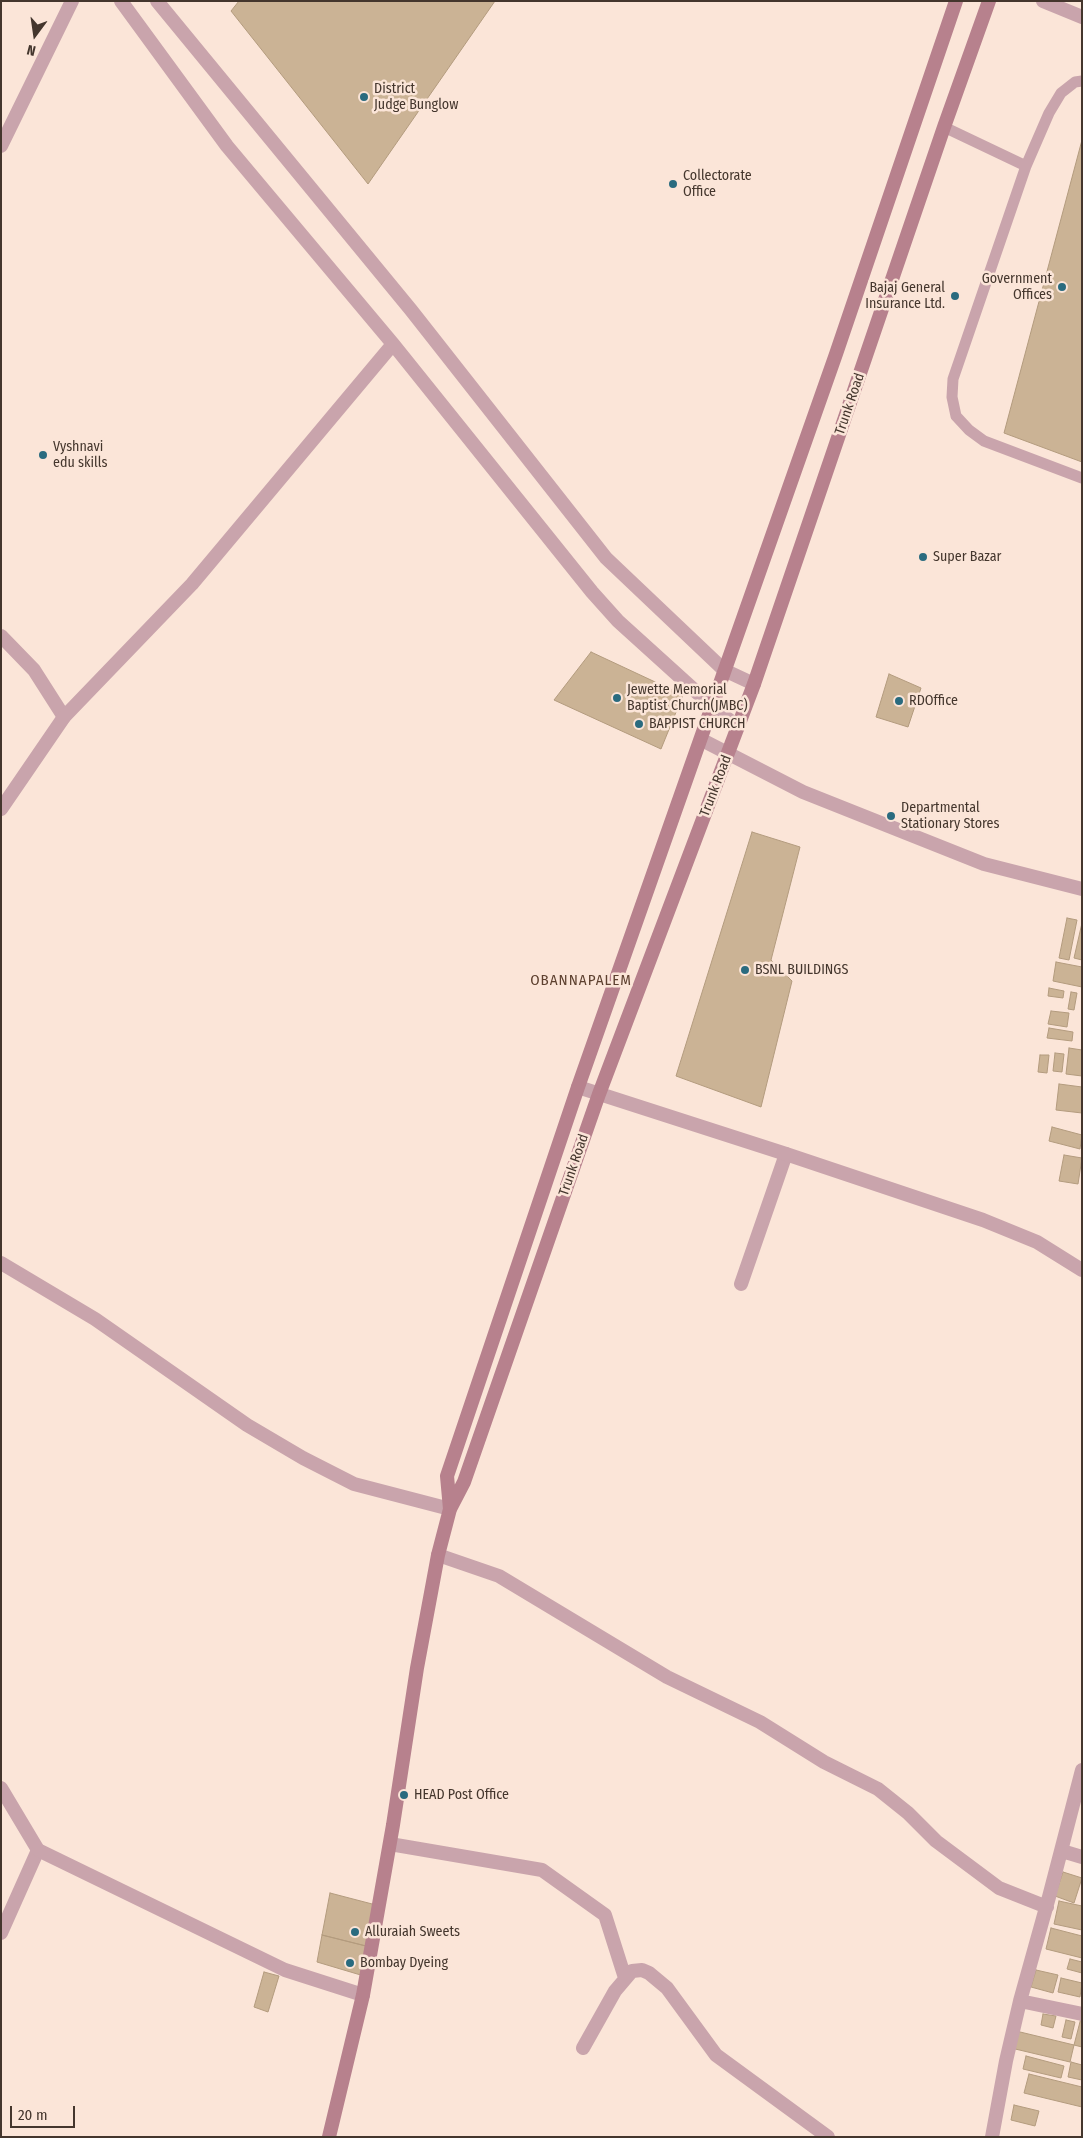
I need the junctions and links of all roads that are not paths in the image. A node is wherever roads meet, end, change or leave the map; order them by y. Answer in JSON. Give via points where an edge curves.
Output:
{"nodes":[{"id":1,"x":72,"y":1,"type":"edge"},
{"id":2,"x":121,"y":1,"type":"edge"},
{"id":3,"x":156,"y":1,"type":"edge"},
{"id":4,"x":956,"y":1,"type":"edge"},
{"id":5,"x":989,"y":1,"type":"edge"},
{"id":6,"x":1043,"y":1,"type":"edge"},
{"id":7,"x":1082,"y":17,"type":"edge"},
{"id":8,"x":1082,"y":82,"type":"edge"},
{"id":9,"x":944,"y":127,"type":"junction"},
{"id":10,"x":1,"y":146,"type":"edge"},
{"id":11,"x":1026,"y":166,"type":"junction"},
{"id":12,"x":393,"y":344,"type":"junction"},
{"id":13,"x":1082,"y":478,"type":"edge"},
{"id":14,"x":1,"y":636,"type":"edge"},
{"id":15,"x":724,"y":670,"type":"junction"},
{"id":16,"x":754,"y":684,"type":"junction"},
{"id":17,"x":713,"y":708,"type":"junction"},
{"id":18,"x":64,"y":718,"type":"junction"},
{"id":19,"x":738,"y":727,"type":"junction"},
{"id":20,"x":702,"y":740,"type":"junction"},
{"id":21,"x":729,"y":753,"type":"junction"},
{"id":22,"x":1,"y":808,"type":"edge"},
{"id":23,"x":1082,"y":889,"type":"edge"},
{"id":24,"x":578,"y":1087,"type":"junction"},
{"id":25,"x":599,"y":1094,"type":"junction"},
{"id":26,"x":786,"y":1154,"type":"junction"},
{"id":27,"x":1,"y":1263,"type":"edge"},
{"id":28,"x":1082,"y":1270,"type":"edge"},
{"id":29,"x":741,"y":1284,"type":"dead end"},
{"id":30,"x":450,"y":1510,"type":"junction"},
{"id":31,"x":438,"y":1555,"type":"junction"},
{"id":32,"x":1082,"y":1770,"type":"edge"},
{"id":33,"x":1,"y":1788,"type":"edge"},
{"id":34,"x":390,"y":1844,"type":"junction"},
{"id":35,"x":38,"y":1850,"type":"junction"},
{"id":36,"x":1062,"y":1851,"type":"junction"},
{"id":37,"x":1082,"y":1857,"type":"edge"},
{"id":38,"x":1047,"y":1907,"type":"junction"},
{"id":39,"x":1,"y":1933,"type":"edge"},
{"id":40,"x":625,"y":1978,"type":"junction"},
{"id":41,"x":363,"y":1996,"type":"junction"},
{"id":42,"x":1020,"y":2001,"type":"junction"},
{"id":43,"x":1082,"y":2014,"type":"edge"},
{"id":44,"x":583,"y":2048,"type":"dead end"},
{"id":45,"x":330,"y":2137,"type":"edge"},
{"id":46,"x":828,"y":2137,"type":"edge"},
{"id":47,"x":992,"y":2137,"type":"edge"}],
"edges":[{"from":1,"to":10,"type":"street"},
{"from":2,"to":12,"type":"street","via":[[227,146]]},
{"from":3,"to":15,"type":"street","via":[[412,310],[606,558]]},
{"from":4,"to":15,"type":"main road"},
{"from":5,"to":9,"type":"main road","name":"Trunk Road"},
{"from":6,"to":7,"type":"street"},
{"from":8,"to":11,"type":"lane","via":[[1075,82],[1062,94],[1049,113]]},
{"from":9,"to":11,"type":"lane"},
{"from":9,"to":16,"type":"main road","name":"Trunk Road"},
{"from":11,"to":13,"type":"lane","via":[[953,379],[952,398],[956,416],[984,441]]},
{"from":12,"to":17,"type":"street","via":[[618,621]]},
{"from":12,"to":18,"type":"street","via":[[192,584]]},
{"from":14,"to":18,"type":"street","via":[[34,670]]},
{"from":15,"to":16,"type":"street"},
{"from":15,"to":17,"type":"main road"},
{"from":16,"to":19,"type":"main road","name":"Trunk Road"},
{"from":17,"to":19,"type":"street"},
{"from":17,"to":20,"type":"main road"},
{"from":18,"to":22,"type":"street"},
{"from":19,"to":21,"type":"main road","name":"Trunk Road"},
{"from":20,"to":21,"type":"street"},
{"from":20,"to":24,"type":"main road"},
{"from":21,"to":23,"type":"street","via":[[804,792],[984,864]]},
{"from":21,"to":25,"type":"main road","name":"Trunk Road"},
{"from":24,"to":25,"type":"street"},
{"from":24,"to":30,"type":"main road","via":[[447,1476]]},
{"from":25,"to":26,"type":"street"},
{"from":25,"to":30,"type":"main road","name":"Trunk Road","via":[[464,1482]]},
{"from":26,"to":28,"type":"street","via":[[983,1220],[1036,1242]]},
{"from":26,"to":29,"type":"street"},
{"from":27,"to":30,"type":"street","via":[[94,1320],[247,1425],[302,1458],[354,1484]]},
{"from":30,"to":31,"type":"main road"},
{"from":31,"to":34,"type":"main road"},
{"from":31,"to":38,"type":"street","via":[[499,1576],[667,1677],[760,1722],[824,1762],[878,1789],[936,1841],[999,1888]]},
{"from":32,"to":36,"type":"street"},
{"from":33,"to":35,"type":"street"},
{"from":34,"to":40,"type":"street","via":[[542,1870],[605,1915]]},
{"from":34,"to":41,"type":"main road"},
{"from":35,"to":39,"type":"street"},
{"from":35,"to":41,"type":"street","via":[[285,1970]]},
{"from":36,"to":37,"type":"street"},
{"from":36,"to":38,"type":"street"},
{"from":38,"to":42,"type":"street"},
{"from":40,"to":44,"type":"street"},
{"from":40,"to":46,"type":"street","via":[[632,1971],[649,1973],[667,1988],[716,2055]]},
{"from":41,"to":45,"type":"main road"},
{"from":42,"to":43,"type":"street"},
{"from":42,"to":47,"type":"street"}]}
